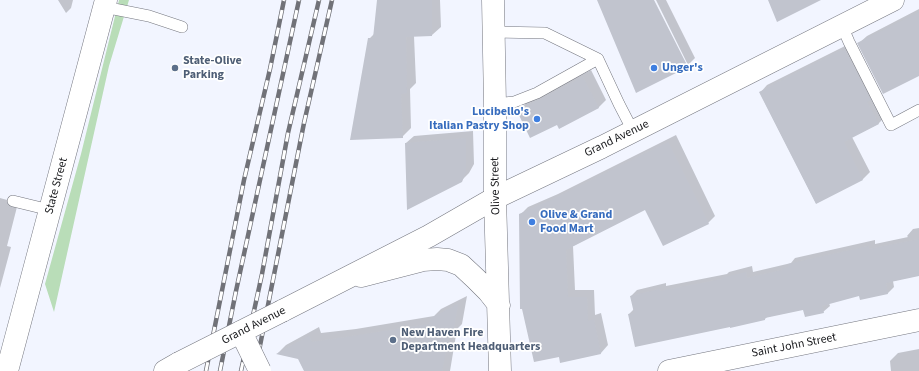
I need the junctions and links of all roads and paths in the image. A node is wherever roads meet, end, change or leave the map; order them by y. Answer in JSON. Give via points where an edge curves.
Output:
{"nodes":[{"id":1,"x":493,"y":0,"type":"edge"},
{"id":2,"x":893,"y":0,"type":"edge"},
{"id":3,"x":105,"y":3,"type":"edge"},
{"id":4,"x":182,"y":26,"type":"dead end"},
{"id":5,"x":842,"y":26,"type":"junction"},
{"id":6,"x":494,"y":32,"type":"junction"},
{"id":7,"x":598,"y":59,"type":"junction"},
{"id":8,"x":496,"y":104,"type":"junction"},
{"id":9,"x":919,"y":110,"type":"edge"},
{"id":10,"x":633,"y":131,"type":"junction"},
{"id":11,"x":496,"y":198,"type":"junction"},
{"id":12,"x":13,"y":201,"type":"dead end"},
{"id":13,"x":50,"y":210,"type":"junction"},
{"id":14,"x":343,"y":281,"type":"junction"},
{"id":15,"x":499,"y":305,"type":"junction"},
{"id":16,"x":919,"y":320,"type":"edge"},
{"id":17,"x":241,"y":332,"type":"junction"},
{"id":18,"x":7,"y":357,"type":"edge"},
{"id":19,"x":165,"y":371,"type":"edge"},
{"id":20,"x":260,"y":371,"type":"edge"},
{"id":21,"x":500,"y":371,"type":"edge"},
{"id":22,"x":669,"y":371,"type":"edge"}],
"edges":[{"from":1,"to":6,"type":"main road","name":"Olive Street"},
{"from":2,"to":5,"type":"main road","name":"Grand Avenue"},
{"from":3,"to":4,"type":"lane"},
{"from":3,"to":13,"type":"main road","name":"State Street"},
{"from":5,"to":9,"type":"lane","via":[[891,125]]},
{"from":5,"to":10,"type":"main road","name":"Grand Avenue"},
{"from":6,"to":7,"type":"lane","via":[[545,33]]},
{"from":6,"to":8,"type":"main road","name":"Olive Street"},
{"from":7,"to":8,"type":"lane","via":[[537,93],[514,102]]},
{"from":7,"to":10,"type":"lane"},
{"from":8,"to":11,"type":"main road","name":"Olive Street"},
{"from":10,"to":11,"type":"main road","name":"Grand Avenue"},
{"from":11,"to":14,"type":"main road","name":"Grand Avenue"},
{"from":11,"to":15,"type":"main road","name":"Olive Street"},
{"from":12,"to":13,"type":"lane"},
{"from":13,"to":18,"type":"main road","name":"State Street"},
{"from":14,"to":15,"type":"main road","name":"Grand Avenue","via":[[423,260],[448,260],[461,265]]},
{"from":14,"to":17,"type":"main road","name":"Grand Avenue","bridge":true},
{"from":15,"to":21,"type":"main road","name":"Olive Street"},
{"from":16,"to":22,"type":"main road","name":"Saint John Street"},
{"from":17,"to":19,"type":"main road","name":"Grand Avenue","bridge":true},
{"from":17,"to":20,"type":"main road","bridge":true}]}
